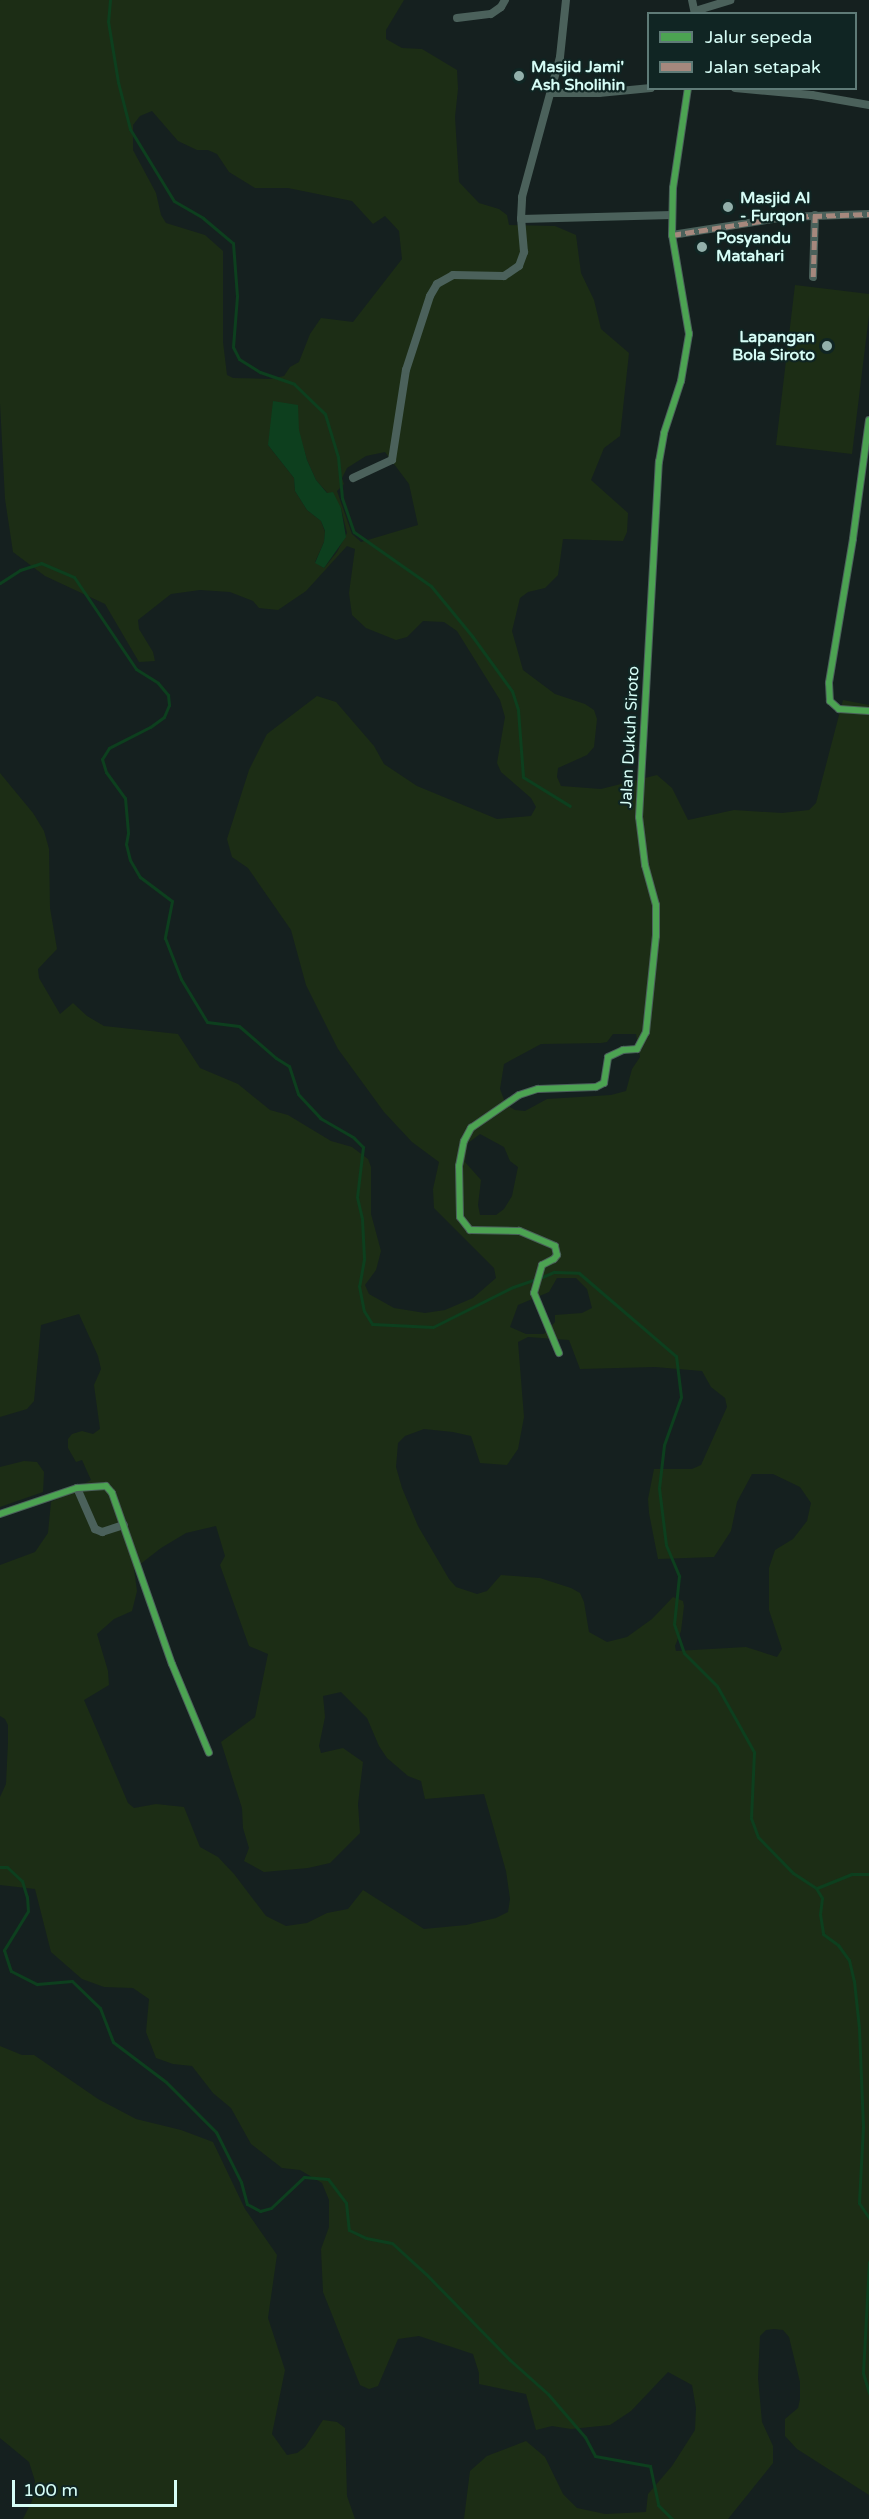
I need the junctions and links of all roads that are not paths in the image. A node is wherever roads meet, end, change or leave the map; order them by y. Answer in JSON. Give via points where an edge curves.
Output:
{"nodes":[{"id":1,"x":505,"y":0,"type":"edge"},
{"id":2,"x":566,"y":0,"type":"edge"},
{"id":3,"x":692,"y":0,"type":"edge"},
{"id":4,"x":730,"y":0,"type":"edge"},
{"id":5,"x":695,"y":12,"type":"edge"},
{"id":6,"x":457,"y":18,"type":"dead end"},
{"id":7,"x":647,"y":88,"type":"edge"},
{"id":8,"x":688,"y":90,"type":"edge"},
{"id":9,"x":757,"y":90,"type":"edge"},
{"id":10,"x":551,"y":93,"type":"junction"},
{"id":11,"x":869,"y":105,"type":"edge"},
{"id":12,"x":869,"y":214,"type":"edge"},
{"id":13,"x":672,"y":215,"type":"junction"},
{"id":14,"x":815,"y":215,"type":"junction"},
{"id":15,"x":521,"y":219,"type":"junction"},
{"id":16,"x":672,"y":235,"type":"junction"},
{"id":17,"x":813,"y":277,"type":"dead end"},
{"id":18,"x":869,"y":420,"type":"edge"},
{"id":19,"x":353,"y":477,"type":"dead end"},
{"id":20,"x":869,"y":711,"type":"edge"},
{"id":21,"x":559,"y":1353,"type":"dead end"},
{"id":22,"x":77,"y":1488,"type":"junction"},
{"id":23,"x":0,"y":1514,"type":"edge"},
{"id":24,"x":124,"y":1525,"type":"junction"},
{"id":25,"x":209,"y":1753,"type":"dead end"}],
"edges":[{"from":1,"to":6,"type":"street","via":[[491,14]]},
{"from":2,"to":10,"type":"street","via":[[560,57]]},
{"from":3,"to":5,"type":"street"},
{"from":4,"to":5,"type":"street"},
{"from":7,"to":10,"type":"street"},
{"from":8,"to":13,"type":"street","name":"Jalan Dukuh Siroto"},
{"from":9,"to":11,"type":"street"},
{"from":10,"to":15,"type":"street","via":[[522,197]]},
{"from":12,"to":14,"type":"street"},
{"from":13,"to":15,"type":"street"},
{"from":13,"to":16,"type":"street","name":"Jalan Dukuh Siroto"},
{"from":14,"to":16,"type":"street"},
{"from":14,"to":17,"type":"street"},
{"from":15,"to":19,"type":"street","via":[[525,252],[519,266],[504,276],[453,275],[437,284],[406,370],[392,460]]},
{"from":16,"to":21,"type":"street","name":"Jalan Dukuh Siroto","via":[[689,334],[659,462],[639,817],[645,865],[656,905],[646,1032],[638,1048],[608,1057],[604,1083],[538,1089],[519,1095],[471,1128],[459,1166],[460,1217],[466,1227],[519,1231],[555,1246],[557,1255],[542,1265],[534,1293]]},
{"from":18,"to":20,"type":"street","via":[[829,684],[830,701],[839,709]]},
{"from":22,"to":23,"type":"street"},
{"from":22,"to":24,"type":"street","via":[[106,1486]]},
{"from":22,"to":24,"type":"street","via":[[95,1529],[102,1532]]},
{"from":24,"to":25,"type":"street","via":[[172,1664]]}]}
